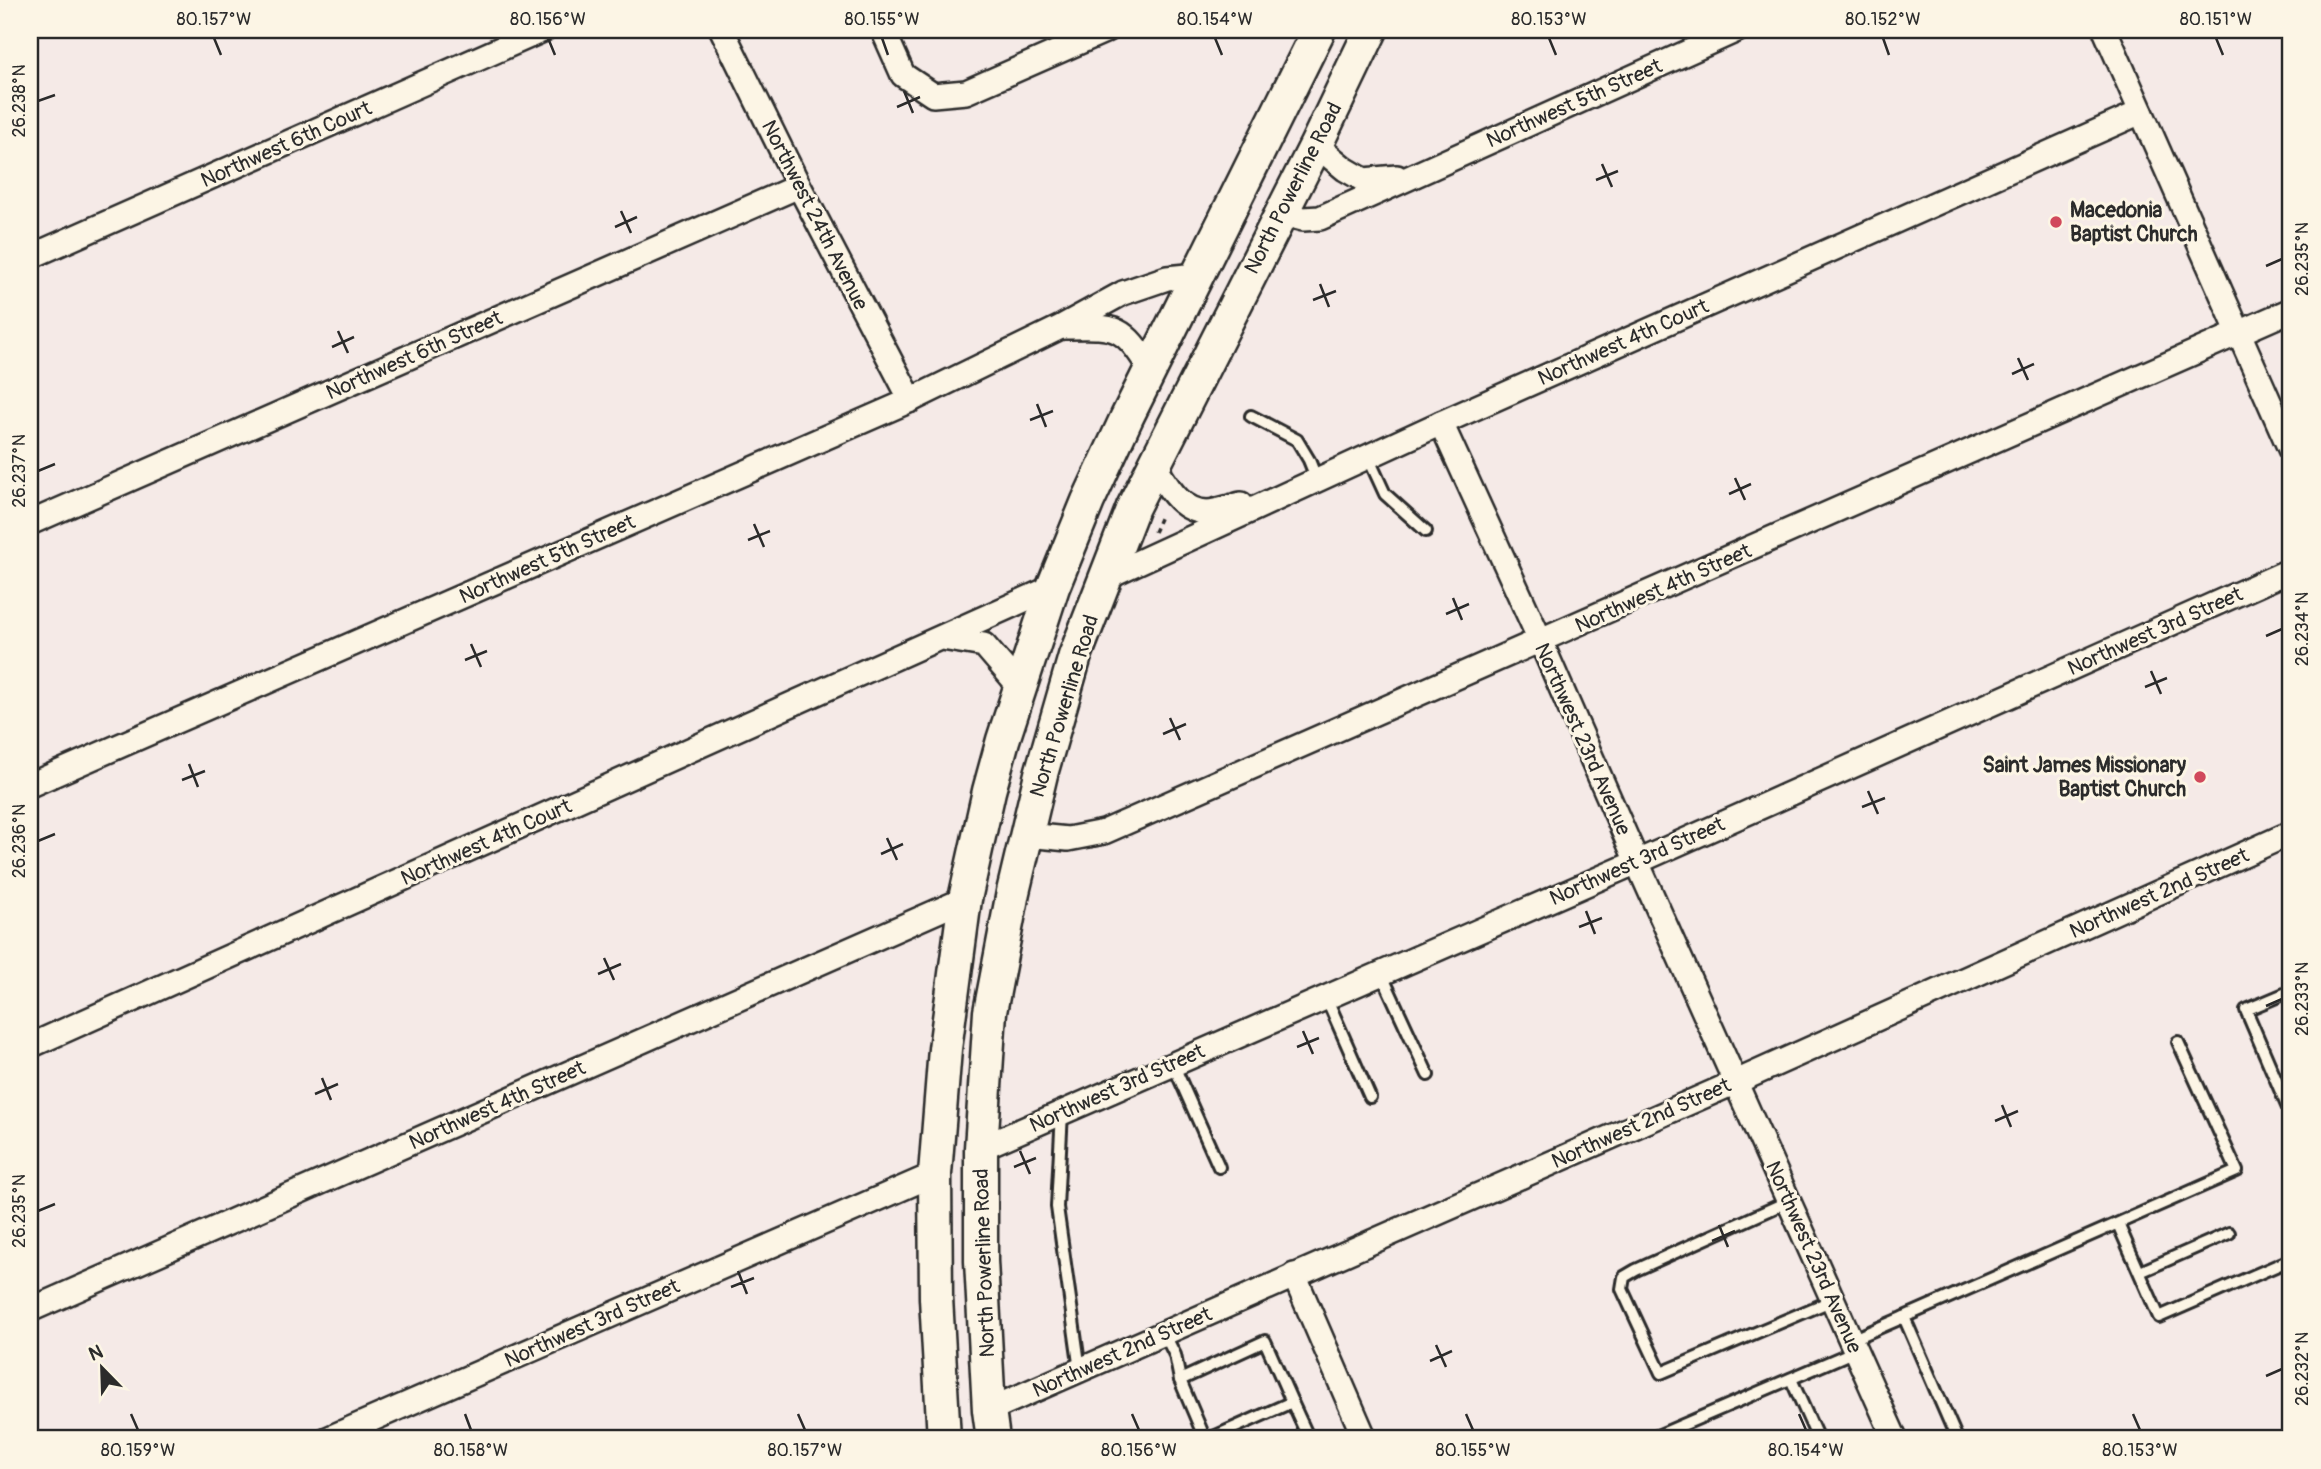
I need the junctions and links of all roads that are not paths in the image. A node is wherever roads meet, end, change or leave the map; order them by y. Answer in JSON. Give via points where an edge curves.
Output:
{"nodes":[{"id":1,"x":543,"y":30,"type":"edge"},
{"id":2,"x":722,"y":30,"type":"edge"},
{"id":3,"x":883,"y":30,"type":"edge"},
{"id":4,"x":1107,"y":30,"type":"edge"},
{"id":5,"x":1319,"y":30,"type":"edge"},
{"id":6,"x":1371,"y":30,"type":"edge"},
{"id":7,"x":1737,"y":30,"type":"edge"},
{"id":8,"x":2105,"y":30,"type":"edge"},
{"id":9,"x":2141,"y":112,"type":"junction"},
{"id":10,"x":1270,"y":130,"type":"junction"},
{"id":11,"x":1316,"y":145,"type":"junction"},
{"id":12,"x":1411,"y":177,"type":"junction"},
{"id":13,"x":799,"y":186,"type":"junction"},
{"id":14,"x":1280,"y":213,"type":"junction"},
{"id":15,"x":30,"y":257,"type":"edge"},
{"id":16,"x":1197,"y":275,"type":"junction"},
{"id":17,"x":2291,"y":310,"type":"edge"},
{"id":18,"x":1061,"y":327,"type":"junction"},
{"id":19,"x":2239,"y":333,"type":"junction"},
{"id":20,"x":1208,"y":358,"type":"junction"},
{"id":21,"x":1150,"y":369,"type":"junction"},
{"id":22,"x":911,"y":400,"type":"junction"},
{"id":23,"x":1251,"y":416,"type":"dead end"},
{"id":24,"x":1441,"y":423,"type":"junction"},
{"id":25,"x":2291,"y":451,"type":"edge"},
{"id":26,"x":1368,"y":457,"type":"junction"},
{"id":27,"x":1154,"y":465,"type":"junction"},
{"id":28,"x":1317,"y":480,"type":"junction"},
{"id":29,"x":1269,"y":502,"type":"junction"},
{"id":30,"x":30,"y":523,"type":"edge"},
{"id":31,"x":1426,"y":531,"type":"dead end"},
{"id":32,"x":2291,"y":570,"type":"edge"},
{"id":33,"x":1106,"y":578,"type":"junction"},
{"id":34,"x":1053,"y":587,"type":"junction"},
{"id":35,"x":943,"y":638,"type":"junction"},
{"id":36,"x":1541,"y":642,"type":"junction"},
{"id":37,"x":1020,"y":687,"type":"junction"},
{"id":38,"x":1003,"y":740,"type":"junction"},
{"id":39,"x":30,"y":785,"type":"edge"},
{"id":40,"x":2291,"y":833,"type":"edge"},
{"id":41,"x":1027,"y":835,"type":"junction"},
{"id":42,"x":1637,"y":862,"type":"junction"},
{"id":43,"x":965,"y":899,"type":"junction"},
{"id":44,"x":1381,"y":973,"type":"junction"},
{"id":45,"x":2291,"y":991,"type":"edge"},
{"id":46,"x":1326,"y":998,"type":"junction"},
{"id":47,"x":2178,"y":1042,"type":"dead end"},
{"id":48,"x":30,"y":1046,"type":"edge"},
{"id":49,"x":1173,"y":1064,"type":"junction"},
{"id":50,"x":1428,"y":1075,"type":"dead end"},
{"id":51,"x":1736,"y":1082,"type":"junction"},
{"id":52,"x":1370,"y":1097,"type":"dead end"},
{"id":53,"x":1062,"y":1112,"type":"junction"},
{"id":54,"x":2291,"y":1115,"type":"edge"},
{"id":55,"x":981,"y":1148,"type":"junction"},
{"id":56,"x":1219,"y":1167,"type":"dead end"},
{"id":57,"x":934,"y":1174,"type":"junction"},
{"id":58,"x":1789,"y":1201,"type":"junction"},
{"id":59,"x":2118,"y":1224,"type":"junction"},
{"id":60,"x":2229,"y":1233,"type":"dead end"},
{"id":61,"x":2285,"y":1262,"type":"dead end"},
{"id":62,"x":2140,"y":1272,"type":"junction"},
{"id":63,"x":1294,"y":1275,"type":"junction"},
{"id":64,"x":936,"y":1298,"type":"junction"},
{"id":65,"x":1833,"y":1300,"type":"junction"},
{"id":66,"x":30,"y":1310,"type":"edge"},
{"id":67,"x":1904,"y":1317,"type":"junction"},
{"id":68,"x":1164,"y":1333,"type":"junction"},
{"id":69,"x":1853,"y":1345,"type":"junction"},
{"id":70,"x":1080,"y":1370,"type":"junction"},
{"id":71,"x":1791,"y":1379,"type":"junction"},
{"id":72,"x":1180,"y":1380,"type":"junction"},
{"id":73,"x":1292,"y":1402,"type":"junction"},
{"id":74,"x":991,"y":1425,"type":"edge"},
{"id":75,"x":940,"y":1437,"type":"edge"},
{"id":76,"x":327,"y":1439,"type":"edge"},
{"id":77,"x":1207,"y":1439,"type":"edge"},
{"id":78,"x":1310,"y":1439,"type":"edge"},
{"id":79,"x":1365,"y":1439,"type":"edge"},
{"id":80,"x":1650,"y":1439,"type":"edge"},
{"id":81,"x":1818,"y":1439,"type":"edge"},
{"id":82,"x":1895,"y":1439,"type":"edge"},
{"id":83,"x":1957,"y":1439,"type":"edge"}],
"edges":[{"from":1,"to":15,"type":"street","name":"Northwest 6th Court"},
{"from":2,"to":13,"type":"street","name":"Northwest 24th Avenue"},
{"from":3,"to":4,"type":"street","via":[[904,75],[933,95],[966,92]]},
{"from":5,"to":10,"type":"main road"},
{"from":6,"to":11,"type":"main road","name":"North Powerline Road"},
{"from":7,"to":12,"type":"street","name":"Northwest 5th Street"},
{"from":8,"to":9,"type":"street"},
{"from":9,"to":19,"type":"street"},
{"from":9,"to":24,"type":"street","name":"Northwest 4th Court"},
{"from":10,"to":14,"type":"main road","via":[[1270,177]]},
{"from":10,"to":16,"type":"main road"},
{"from":11,"to":12,"type":"street","name":"Northwest 5th Street","via":[[1364,180]]},
{"from":11,"to":14,"type":"main road","name":"North Powerline Road"},
{"from":12,"to":14,"type":"street","name":"Northwest 5th Street","via":[[1320,218]]},
{"from":13,"to":22,"type":"street","name":"Northwest 24th Avenue"},
{"from":13,"to":30,"type":"street","name":"Northwest 6th Street"},
{"from":14,"to":20,"type":"main road","name":"North Powerline Road"},
{"from":16,"to":18,"type":"street","name":"Northwest 5th Street","via":[[1167,278],[1123,293]]},
{"from":16,"to":20,"type":"main road","via":[[1208,314]]},
{"from":16,"to":21,"type":"main road"},
{"from":17,"to":19,"type":"street","name":"Northwest 4th Street"},
{"from":18,"to":21,"type":"street","name":"Northwest 5th Street","via":[[1105,326],[1126,335]]},
{"from":18,"to":22,"type":"street","name":"Northwest 5th Street"},
{"from":19,"to":25,"type":"street"},
{"from":19,"to":36,"type":"street","name":"Northwest 4th Street"},
{"from":20,"to":27,"type":"main road","name":"North Powerline Road"},
{"from":21,"to":34,"type":"main road"},
{"from":22,"to":39,"type":"street","name":"Northwest 5th Street"},
{"from":23,"to":28,"type":"lane","via":[[1297,440]]},
{"from":24,"to":26,"type":"street","name":"Northwest 4th Court"},
{"from":24,"to":36,"type":"street","name":"Northwest 23rd Avenue"},
{"from":26,"to":28,"type":"street","name":"Northwest 4th Court"},
{"from":26,"to":31,"type":"lane","via":[[1385,494]]},
{"from":27,"to":29,"type":"street","via":[[1189,508],[1208,512]]},
{"from":27,"to":33,"type":"main road","name":"North Powerline Road"},
{"from":28,"to":29,"type":"street","name":"Northwest 4th Court"},
{"from":29,"to":33,"type":"street","name":"Northwest 4th Court"},
{"from":32,"to":42,"type":"street","name":"Northwest 3rd Street"},
{"from":33,"to":41,"type":"main road","name":"North Powerline Road","via":[[1075,656]]},
{"from":34,"to":35,"type":"street","name":"Northwest 4th Court"},
{"from":34,"to":37,"type":"main road"},
{"from":35,"to":37,"type":"street","via":[[984,645]]},
{"from":35,"to":48,"type":"street","name":"Northwest 4th Court"},
{"from":36,"to":41,"type":"street","name":"Northwest 4th Street","via":[[1104,832],[1068,839]]},
{"from":36,"to":42,"type":"street","name":"Northwest 23rd Avenue"},
{"from":37,"to":38,"type":"main road"},
{"from":38,"to":41,"type":"main road","via":[[1005,774]]},
{"from":38,"to":43,"type":"main road"},
{"from":40,"to":51,"type":"street","name":"Northwest 2nd Street"},
{"from":41,"to":55,"type":"main road","name":"North Powerline Road","via":[[990,1012]]},
{"from":42,"to":44,"type":"street","name":"Northwest 3rd Street"},
{"from":42,"to":51,"type":"street","name":"Northwest 23rd Avenue"},
{"from":43,"to":55,"type":"main road","via":[[979,970],[965,1095]]},
{"from":43,"to":57,"type":"main road"},
{"from":43,"to":66,"type":"street","name":"Northwest 4th Street"},
{"from":44,"to":46,"type":"street","name":"Northwest 3rd Street"},
{"from":44,"to":50,"type":"lane"},
{"from":45,"to":54,"type":"lane","via":[[2246,1010]]},
{"from":46,"to":49,"type":"street","name":"Northwest 3rd Street"},
{"from":46,"to":52,"type":"lane"},
{"from":47,"to":59,"type":"lane","via":[[2237,1171]]},
{"from":49,"to":53,"type":"street","name":"Northwest 3rd Street"},
{"from":49,"to":56,"type":"lane"},
{"from":51,"to":58,"type":"street","name":"Northwest 23rd Avenue"},
{"from":51,"to":63,"type":"street","name":"Northwest 2nd Street"},
{"from":53,"to":55,"type":"street","name":"Northwest 3rd Street"},
{"from":53,"to":70,"type":"lane","via":[[1057,1207]]},
{"from":55,"to":74,"type":"main road","name":"North Powerline Road","via":[[981,1261]]},
{"from":57,"to":64,"type":"main road"},
{"from":57,"to":76,"type":"street","name":"Northwest 3rd Street"},
{"from":58,"to":65,"type":"street","name":"Northwest 23rd Avenue"},
{"from":58,"to":65,"type":"lane","via":[[1636,1270],[1624,1278],[1622,1289],[1661,1373]]},
{"from":59,"to":62,"type":"lane"},
{"from":59,"to":67,"type":"lane"},
{"from":60,"to":62,"type":"lane"},
{"from":61,"to":62,"type":"lane","via":[[2159,1317]]},
{"from":63,"to":68,"type":"street","name":"Northwest 2nd Street"},
{"from":63,"to":79,"type":"street"},
{"from":64,"to":74,"type":"main road"},
{"from":64,"to":75,"type":"main road"},
{"from":65,"to":69,"type":"street","name":"Northwest 23rd Avenue"},
{"from":67,"to":69,"type":"lane"},
{"from":67,"to":83,"type":"lane"},
{"from":68,"to":70,"type":"street","name":"Northwest 2nd Street"},
{"from":68,"to":72,"type":"lane"},
{"from":69,"to":71,"type":"lane"},
{"from":69,"to":82,"type":"street","name":"Northwest 23rd Avenue"},
{"from":70,"to":74,"type":"street","name":"Northwest 2nd Street"},
{"from":71,"to":80,"type":"lane"},
{"from":71,"to":81,"type":"lane"},
{"from":72,"to":73,"type":"lane","via":[[1265,1341]]},
{"from":72,"to":77,"type":"lane"},
{"from":73,"to":77,"type":"lane"},
{"from":73,"to":78,"type":"lane"}]}
